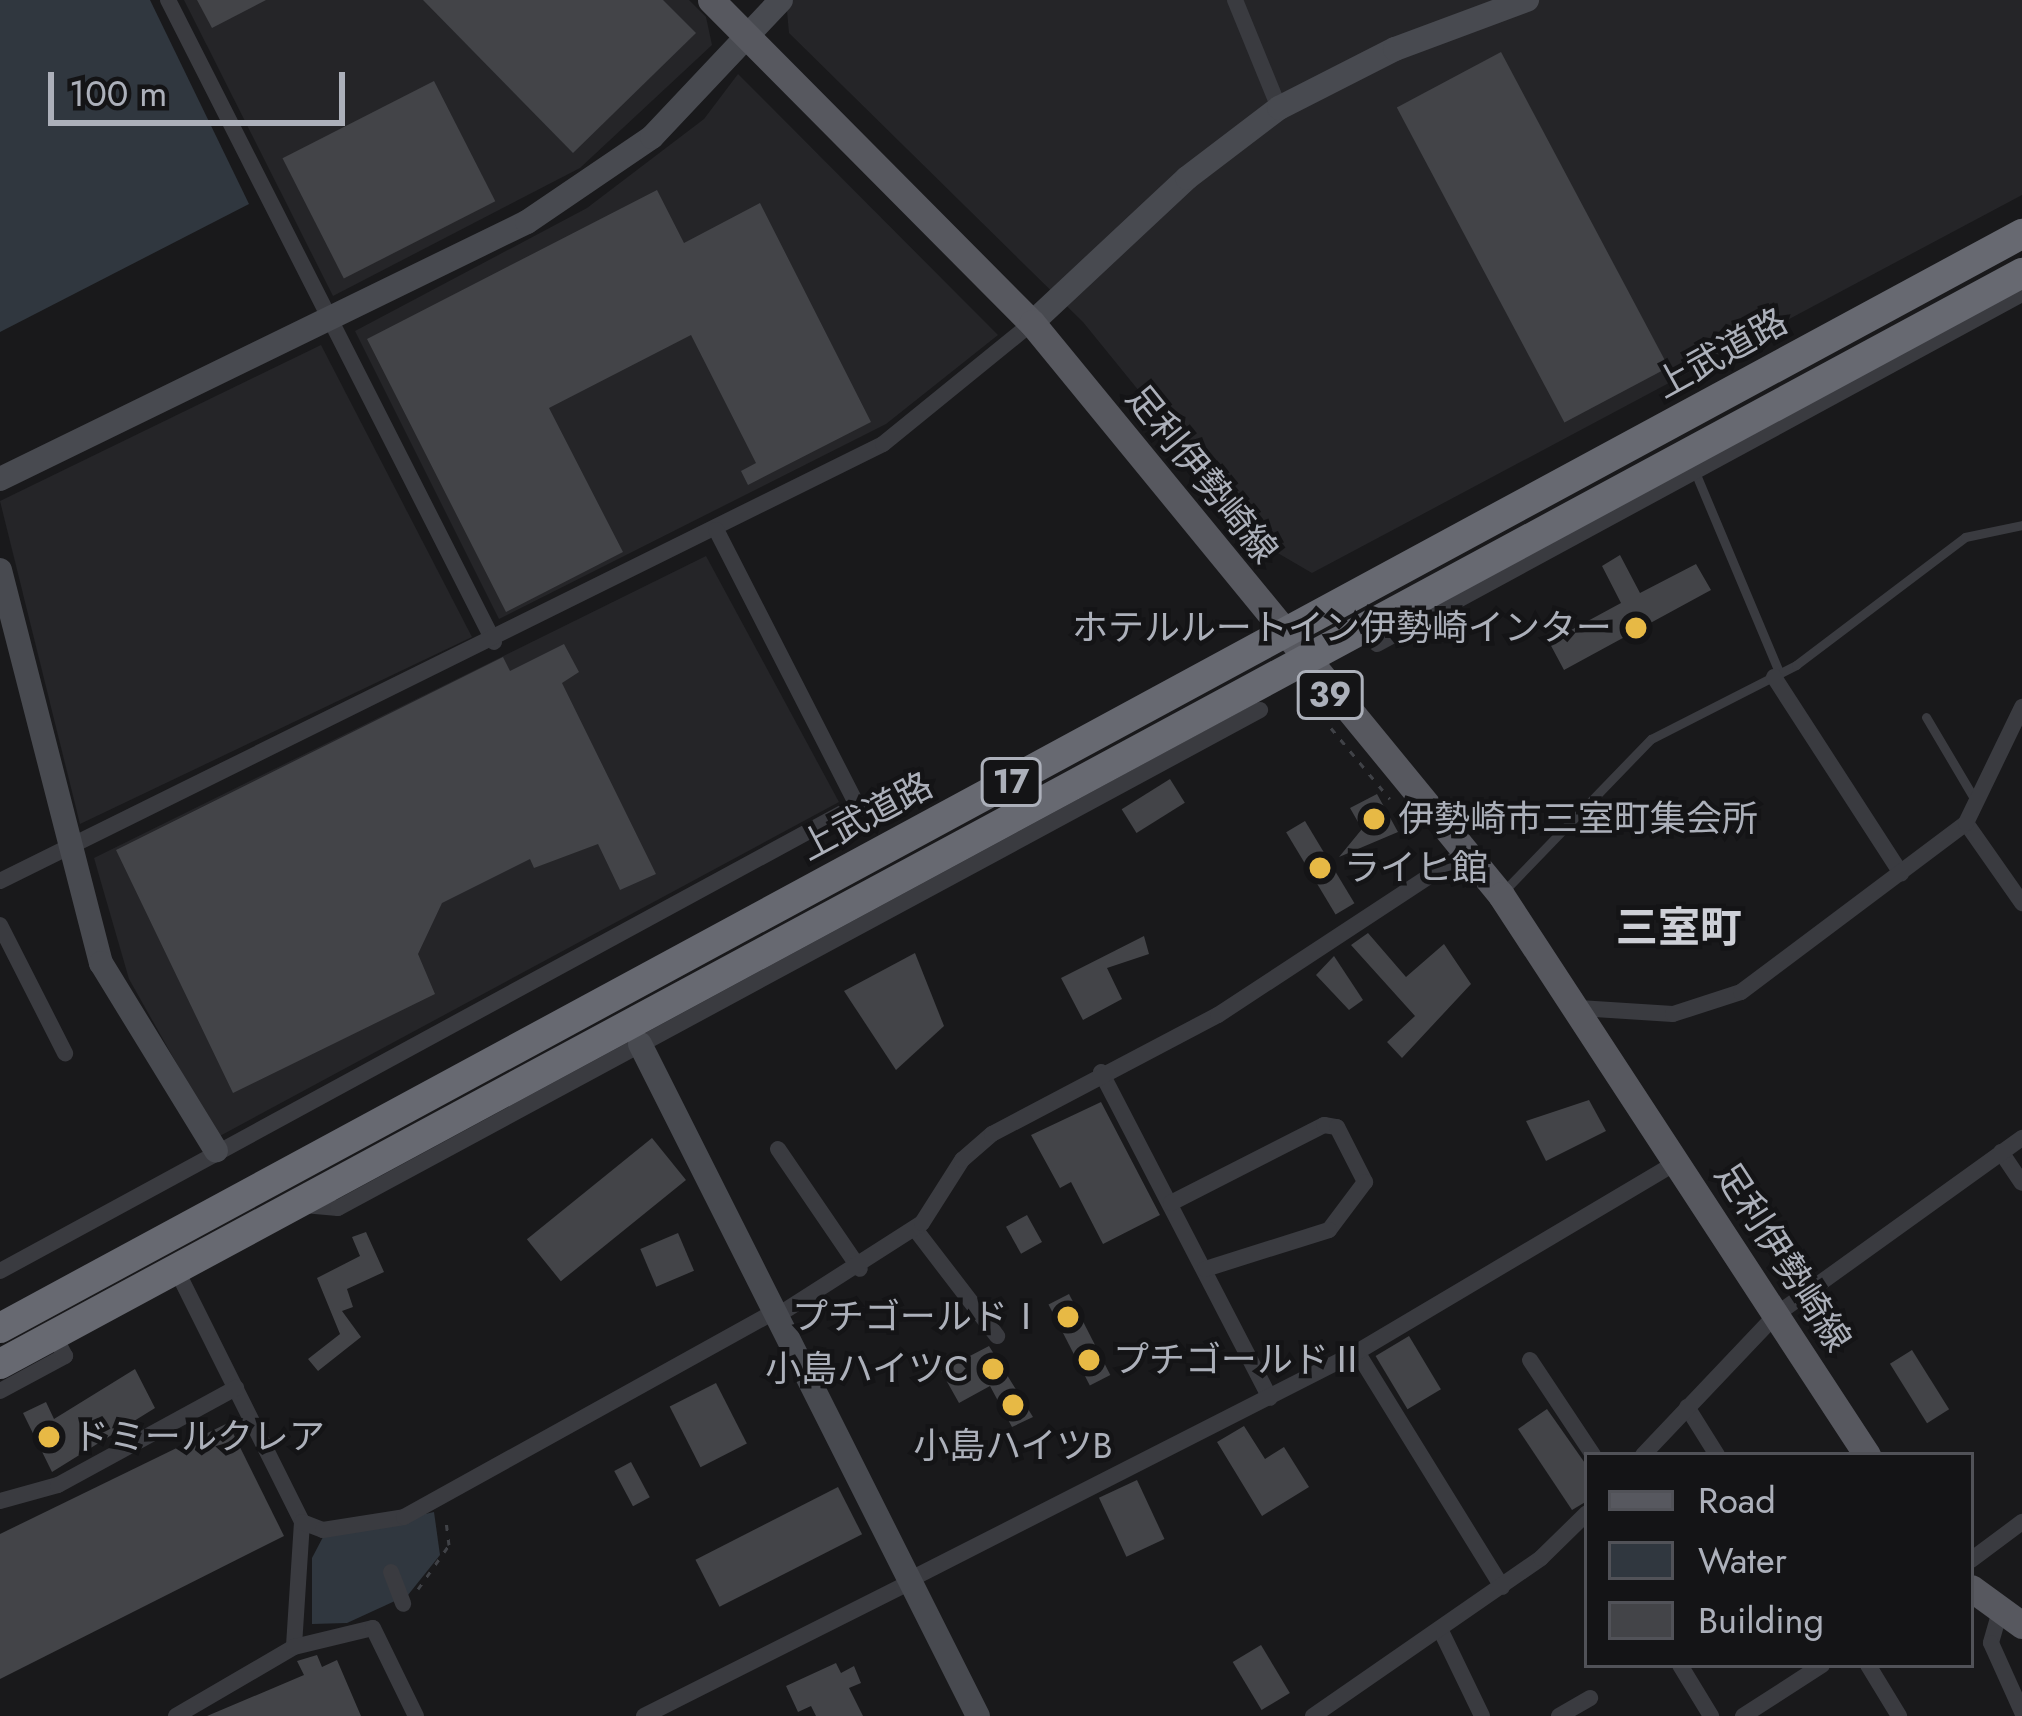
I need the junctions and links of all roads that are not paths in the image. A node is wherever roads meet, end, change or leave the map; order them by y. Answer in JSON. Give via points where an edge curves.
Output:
{"nodes":[{"id":1,"x":168,"y":0,"type":"edge"},
{"id":2,"x":711,"y":0,"type":"edge"},
{"id":3,"x":782,"y":0,"type":"edge"},
{"id":4,"x":1235,"y":0,"type":"edge"},
{"id":5,"x":1527,"y":0,"type":"edge"},
{"id":6,"x":747,"y":36,"type":"junction"},
{"id":7,"x":1280,"y":108,"type":"junction"},
{"id":8,"x":2022,"y":234,"type":"edge"},
{"id":9,"x":2022,"y":272,"type":"edge"},
{"id":10,"x":2022,"y":294,"type":"edge"},
{"id":11,"x":328,"y":319,"type":"junction"},
{"id":12,"x":1032,"y":323,"type":"junction"},
{"id":13,"x":1695,"y":472,"type":"junction"},
{"id":14,"x":0,"y":479,"type":"edge"},
{"id":15,"x":2022,"y":525,"type":"edge"},
{"id":16,"x":716,"y":530,"type":"junction"},
{"id":17,"x":1511,"y":548,"type":"junction"},
{"id":18,"x":1546,"y":552,"type":"junction"},
{"id":19,"x":0,"y":570,"type":"edge"},
{"id":20,"x":494,"y":642,"type":"junction"},
{"id":21,"x":1377,"y":644,"type":"dead end"},
{"id":22,"x":1294,"y":647,"type":"junction"},
{"id":23,"x":1777,"y":675,"type":"junction"},
{"id":24,"x":2022,"y":707,"type":"edge"},
{"id":25,"x":1260,"y":710,"type":"dead end"},
{"id":26,"x":1926,"y":717,"type":"dead end"},
{"id":27,"x":1119,"y":759,"type":"junction"},
{"id":28,"x":1102,"y":796,"type":"junction"},
{"id":29,"x":1977,"y":803,"type":"junction"},
{"id":30,"x":1966,"y":823,"type":"junction"},
{"id":31,"x":70,"y":848,"type":"junction"},
{"id":32,"x":1462,"y":855,"type":"junction"},
{"id":33,"x":1901,"y":873,"type":"junction"},
{"id":34,"x":0,"y":881,"type":"edge"},
{"id":35,"x":1501,"y":895,"type":"junction"},
{"id":36,"x":2022,"y":904,"type":"edge"},
{"id":37,"x":0,"y":925,"type":"edge"},
{"id":38,"x":1579,"y":1008,"type":"junction"},
{"id":39,"x":640,"y":1044,"type":"junction"},
{"id":40,"x":65,"y":1053,"type":"dead end"},
{"id":41,"x":1101,"y":1072,"type":"junction"},
{"id":42,"x":2022,"y":1138,"type":"edge"},
{"id":43,"x":778,"y":1149,"type":"dead end"},
{"id":44,"x":216,"y":1151,"type":"junction"},
{"id":45,"x":2000,"y":1153,"type":"junction"},
{"id":46,"x":1679,"y":1161,"type":"junction"},
{"id":47,"x":2022,"y":1184,"type":"edge"},
{"id":48,"x":1171,"y":1203,"type":"junction"},
{"id":49,"x":303,"y":1204,"type":"junction"},
{"id":50,"x":915,"y":1229,"type":"junction"},
{"id":51,"x":1205,"y":1268,"type":"junction"},
{"id":52,"x":860,"y":1269,"type":"junction"},
{"id":53,"x":0,"y":1270,"type":"edge"},
{"id":54,"x":178,"y":1273,"type":"junction"},
{"id":55,"x":1777,"y":1314,"type":"junction"},
{"id":56,"x":774,"y":1315,"type":"junction"},
{"id":57,"x":0,"y":1328,"type":"edge"},
{"id":58,"x":54,"y":1335,"type":"junction"},
{"id":59,"x":998,"y":1336,"type":"dead end"},
{"id":60,"x":1357,"y":1352,"type":"junction"},
{"id":61,"x":1530,"y":1360,"type":"dead end"},
{"id":62,"x":0,"y":1364,"type":"edge"},
{"id":63,"x":236,"y":1388,"type":"junction"},
{"id":64,"x":0,"y":1391,"type":"edge"},
{"id":65,"x":1270,"y":1399,"type":"junction"},
{"id":66,"x":1688,"y":1407,"type":"junction"},
{"id":67,"x":1591,"y":1452,"type":"edge"},
{"id":68,"x":1646,"y":1452,"type":"edge"},
{"id":69,"x":1715,"y":1452,"type":"edge"},
{"id":70,"x":1865,"y":1452,"type":"edge"},
{"id":71,"x":0,"y":1501,"type":"edge"},
{"id":72,"x":1584,"y":1516,"type":"edge"},
{"id":73,"x":302,"y":1522,"type":"junction"},
{"id":74,"x":2022,"y":1522,"type":"edge"},
{"id":75,"x":1974,"y":1558,"type":"edge"},
{"id":76,"x":391,"y":1571,"type":"dead end"},
{"id":77,"x":909,"y":1581,"type":"junction"},
{"id":78,"x":1502,"y":1587,"type":"junction"},
{"id":79,"x":1974,"y":1590,"type":"edge"},
{"id":80,"x":404,"y":1604,"type":"road end"},
{"id":81,"x":2011,"y":1618,"type":"edge"},
{"id":82,"x":1441,"y":1631,"type":"junction"},
{"id":83,"x":294,"y":1647,"type":"junction"},
{"id":84,"x":1682,"y":1668,"type":"edge"},
{"id":85,"x":1819,"y":1668,"type":"edge"},
{"id":86,"x":1870,"y":1668,"type":"edge"},
{"id":87,"x":1590,"y":1698,"type":"dead end"},
{"id":88,"x":1771,"y":1709,"type":"edge"},
{"id":89,"x":2022,"y":1712,"type":"edge"},
{"id":90,"x":176,"y":1716,"type":"edge"},
{"id":91,"x":416,"y":1716,"type":"edge"},
{"id":92,"x":644,"y":1716,"type":"edge"},
{"id":93,"x":978,"y":1716,"type":"edge"},
{"id":94,"x":1313,"y":1716,"type":"edge"},
{"id":95,"x":1482,"y":1716,"type":"edge"},
{"id":96,"x":1559,"y":1716,"type":"edge"},
{"id":97,"x":1711,"y":1716,"type":"edge"},
{"id":98,"x":1743,"y":1716,"type":"edge"},
{"id":99,"x":1899,"y":1716,"type":"edge"}],
"edges":[{"from":1,"to":11,"type":"street"},
{"from":2,"to":6,"type":"main road","name":"足利伊勢崎線","number":"39"},
{"from":3,"to":6,"type":"street"},
{"from":4,"to":7,"type":"street"},
{"from":5,"to":7,"type":"street","via":[[1395,49]]},
{"from":6,"to":11,"type":"street","via":[[652,137],[527,222]]},
{"from":6,"to":12,"type":"main road","name":"足利伊勢崎線","number":"39"},
{"from":7,"to":12,"type":"street","via":[[1186,178]]},
{"from":8,"to":22,"type":"highway","name":"上武道路","number":"17"},
{"from":9,"to":17,"type":"highway","name":"上武道路","number":"17"},
{"from":10,"to":13,"type":"street"},
{"from":11,"to":14,"type":"street"},
{"from":11,"to":20,"type":"street"},
{"from":12,"to":16,"type":"street","via":[[916,424]]},
{"from":12,"to":22,"type":"main road","name":"足利伊勢崎線","number":"39"},
{"from":13,"to":18,"type":"street"},
{"from":13,"to":23,"type":"lane"},
{"from":15,"to":23,"type":"lane","via":[[1965,537]]},
{"from":16,"to":20,"type":"street"},
{"from":16,"to":44,"type":"street","via":[[857,805]]},
{"from":17,"to":18,"type":"street"},
{"from":17,"to":22,"type":"highway","name":"上武道路","number":"17"},
{"from":18,"to":21,"type":"street"},
{"from":19,"to":31,"type":"street"},
{"from":20,"to":31,"type":"street"},
{"from":22,"to":27,"type":"highway","name":"上武道路","number":"17"},
{"from":22,"to":32,"type":"main road","name":"足利伊勢崎線","number":"39"},
{"from":22,"to":57,"type":"highway","name":"上武道路","number":"17"},
{"from":23,"to":33,"type":"street"},
{"from":23,"to":35,"type":"lane","via":[[1651,739]]},
{"from":24,"to":29,"type":"street"},
{"from":25,"to":28,"type":"street"},
{"from":26,"to":29,"type":"lane"},
{"from":27,"to":28,"type":"street"},
{"from":27,"to":49,"type":"highway","name":"上武道路","number":"17"},
{"from":28,"to":39,"type":"street"},
{"from":29,"to":30,"type":"street"},
{"from":30,"to":33,"type":"street"},
{"from":30,"to":36,"type":"street"},
{"from":31,"to":34,"type":"street"},
{"from":31,"to":44,"type":"street","via":[[117,997]]},
{"from":32,"to":35,"type":"main road","name":"足利伊勢崎線","number":"39"},
{"from":32,"to":41,"type":"street","via":[[1218,1015]]},
{"from":33,"to":38,"type":"street","via":[[1710,1007]]},
{"from":35,"to":38,"type":"main road","name":"足利伊勢崎線","number":"39"},
{"from":37,"to":40,"type":"street"},
{"from":38,"to":46,"type":"main road","name":"足利伊勢崎線","number":"39"},
{"from":39,"to":49,"type":"street","via":[[338,1208]]},
{"from":39,"to":56,"type":"street"},
{"from":41,"to":48,"type":"street"},
{"from":41,"to":50,"type":"street","via":[[992,1134]]},
{"from":42,"to":45,"type":"street"},
{"from":43,"to":52,"type":"street"},
{"from":44,"to":53,"type":"street"},
{"from":45,"to":47,"type":"street"},
{"from":45,"to":55,"type":"street"},
{"from":46,"to":55,"type":"main road","name":"足利伊勢崎線","number":"39"},
{"from":46,"to":60,"type":"street"},
{"from":48,"to":51,"type":"street"},
{"from":48,"to":51,"type":"street","via":[[1324,1125],[1337,1127],[1364,1182],[1329,1230]]},
{"from":49,"to":54,"type":"highway","name":"上武道路","number":"17"},
{"from":50,"to":52,"type":"street"},
{"from":50,"to":59,"type":"street"},
{"from":51,"to":65,"type":"street"},
{"from":52,"to":56,"type":"street"},
{"from":54,"to":58,"type":"highway","name":"上武道路","number":"17"},
{"from":54,"to":63,"type":"street"},
{"from":55,"to":66,"type":"street"},
{"from":55,"to":70,"type":"main road","name":"足利伊勢崎線","number":"39"},
{"from":56,"to":73,"type":"street","via":[[440,1500],[343,1527]]},
{"from":56,"to":77,"type":"street"},
{"from":58,"to":62,"type":"highway","name":"上武道路","number":"17"},
{"from":58,"to":64,"type":"street","via":[[65,1356]]},
{"from":60,"to":65,"type":"street"},
{"from":60,"to":78,"type":"street"},
{"from":61,"to":67,"type":"street"},
{"from":63,"to":71,"type":"street","via":[[58,1486]]},
{"from":63,"to":73,"type":"street"},
{"from":65,"to":77,"type":"street"},
{"from":66,"to":68,"type":"street"},
{"from":66,"to":69,"type":"street"},
{"from":72,"to":78,"type":"street"},
{"from":73,"to":83,"type":"street"},
{"from":74,"to":75,"type":"street"},
{"from":76,"to":80,"type":"street"},
{"from":77,"to":92,"type":"street"},
{"from":77,"to":93,"type":"street"},
{"from":78,"to":82,"type":"street"},
{"from":79,"to":81,"type":"main road"},
{"from":81,"to":89,"type":"street","via":[[1991,1643]]},
{"from":82,"to":94,"type":"street"},
{"from":82,"to":95,"type":"street"},
{"from":83,"to":90,"type":"street"},
{"from":83,"to":91,"type":"street","via":[[373,1628]]},
{"from":84,"to":97,"type":"street"},
{"from":85,"to":88,"type":"street"},
{"from":86,"to":99,"type":"street"},
{"from":87,"to":96,"type":"street"},
{"from":88,"to":98,"type":"street"}]}
